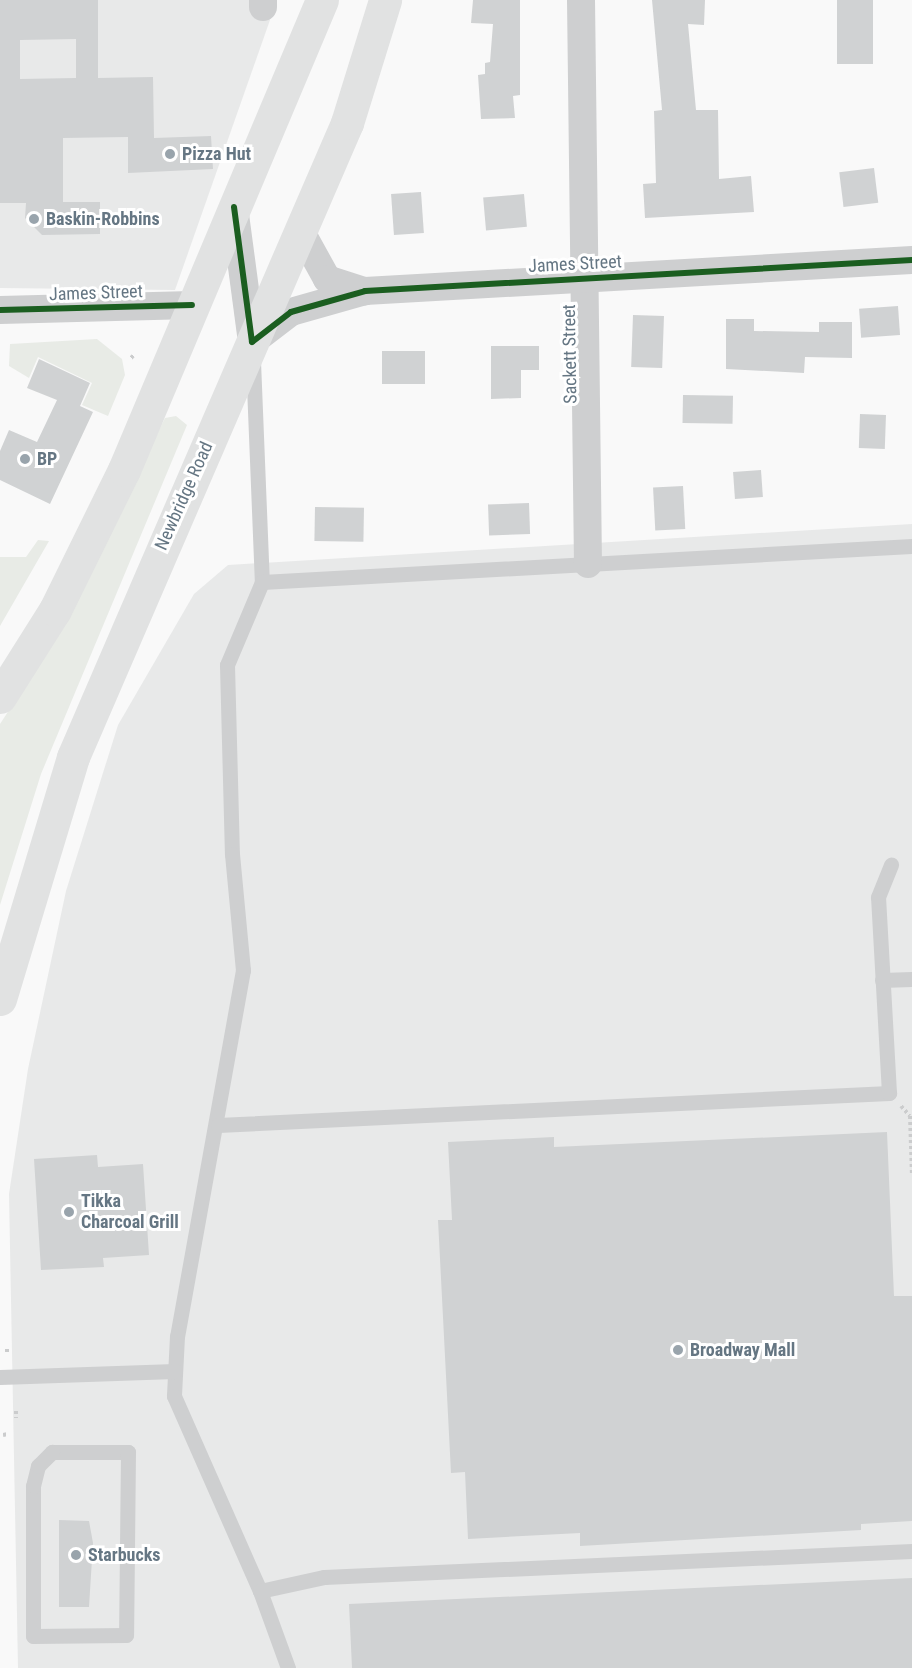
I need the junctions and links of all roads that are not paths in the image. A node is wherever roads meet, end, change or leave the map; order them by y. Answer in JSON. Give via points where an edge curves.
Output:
{"nodes":[{"id":1,"x":322,"y":0,"type":"edge"},
{"id":2,"x":385,"y":0,"type":"edge"},
{"id":3,"x":581,"y":0,"type":"edge"},
{"id":4,"x":234,"y":207,"type":"junction"},
{"id":5,"x":300,"y":230,"type":"junction"},
{"id":6,"x":912,"y":260,"type":"edge"},
{"id":7,"x":584,"y":278,"type":"junction"},
{"id":8,"x":365,"y":291,"type":"junction"},
{"id":9,"x":192,"y":305,"type":"junction"},
{"id":10,"x":0,"y":310,"type":"edge"},
{"id":11,"x":252,"y":342,"type":"junction"},
{"id":12,"x":912,"y":546,"type":"edge"},
{"id":13,"x":588,"y":564,"type":"junction"},
{"id":14,"x":262,"y":582,"type":"junction"},
{"id":15,"x":0,"y":697,"type":"edge"},
{"id":16,"x":891,"y":865,"type":"dead end"},
{"id":17,"x":912,"y":979,"type":"edge"},
{"id":18,"x":882,"y":980,"type":"junction"},
{"id":19,"x":0,"y":999,"type":"edge"},
{"id":20,"x":218,"y":1125,"type":"junction"},
{"id":21,"x":175,"y":1371,"type":"junction"},
{"id":22,"x":0,"y":1377,"type":"edge"},
{"id":23,"x":912,"y":1551,"type":"edge"},
{"id":24,"x":260,"y":1591,"type":"junction"},
{"id":25,"x":126,"y":1635,"type":"joint"},
{"id":26,"x":288,"y":1668,"type":"edge"}],
"edges":[{"from":1,"to":4,"type":"main road"},
{"from":2,"to":5,"type":"main road","name":"Newbridge Road","via":[[348,123]]},
{"from":3,"to":7,"type":"street","name":"Sackett Street"},
{"from":4,"to":9,"type":"main road"},
{"from":4,"to":11,"type":"street"},
{"from":5,"to":8,"type":"street","name":"James Street","via":[[327,279]]},
{"from":5,"to":11,"type":"main road","name":"Newbridge Road"},
{"from":6,"to":7,"type":"street","name":"James Street"},
{"from":7,"to":8,"type":"street","name":"James Street"},
{"from":7,"to":13,"type":"street","name":"Sackett Street"},
{"from":8,"to":11,"type":"street","name":"James Street","via":[[291,312]]},
{"from":9,"to":10,"type":"street","name":"James Street"},
{"from":9,"to":15,"type":"main road","via":[[85,549],[55,610]]},
{"from":11,"to":14,"type":"lane"},
{"from":11,"to":19,"type":"main road","name":"Newbridge Road","via":[[73,757]]},
{"from":12,"to":13,"type":"lane"},
{"from":13,"to":14,"type":"lane"},
{"from":14,"to":20,"type":"lane","via":[[227,665],[232,854],[243,970]]},
{"from":16,"to":18,"type":"lane","via":[[878,897]]},
{"from":17,"to":18,"type":"lane"},
{"from":18,"to":20,"type":"lane","via":[[889,1093]]},
{"from":20,"to":21,"type":"lane"},
{"from":21,"to":22,"type":"lane"},
{"from":21,"to":24,"type":"lane","via":[[174,1396]]},
{"from":23,"to":24,"type":"lane","via":[[324,1577]]},
{"from":24,"to":26,"type":"lane"},
{"from":25,"to":25,"type":"lane","via":[[33,1636],[33,1486],[39,1466],[52,1452],[128,1452]]}]}
